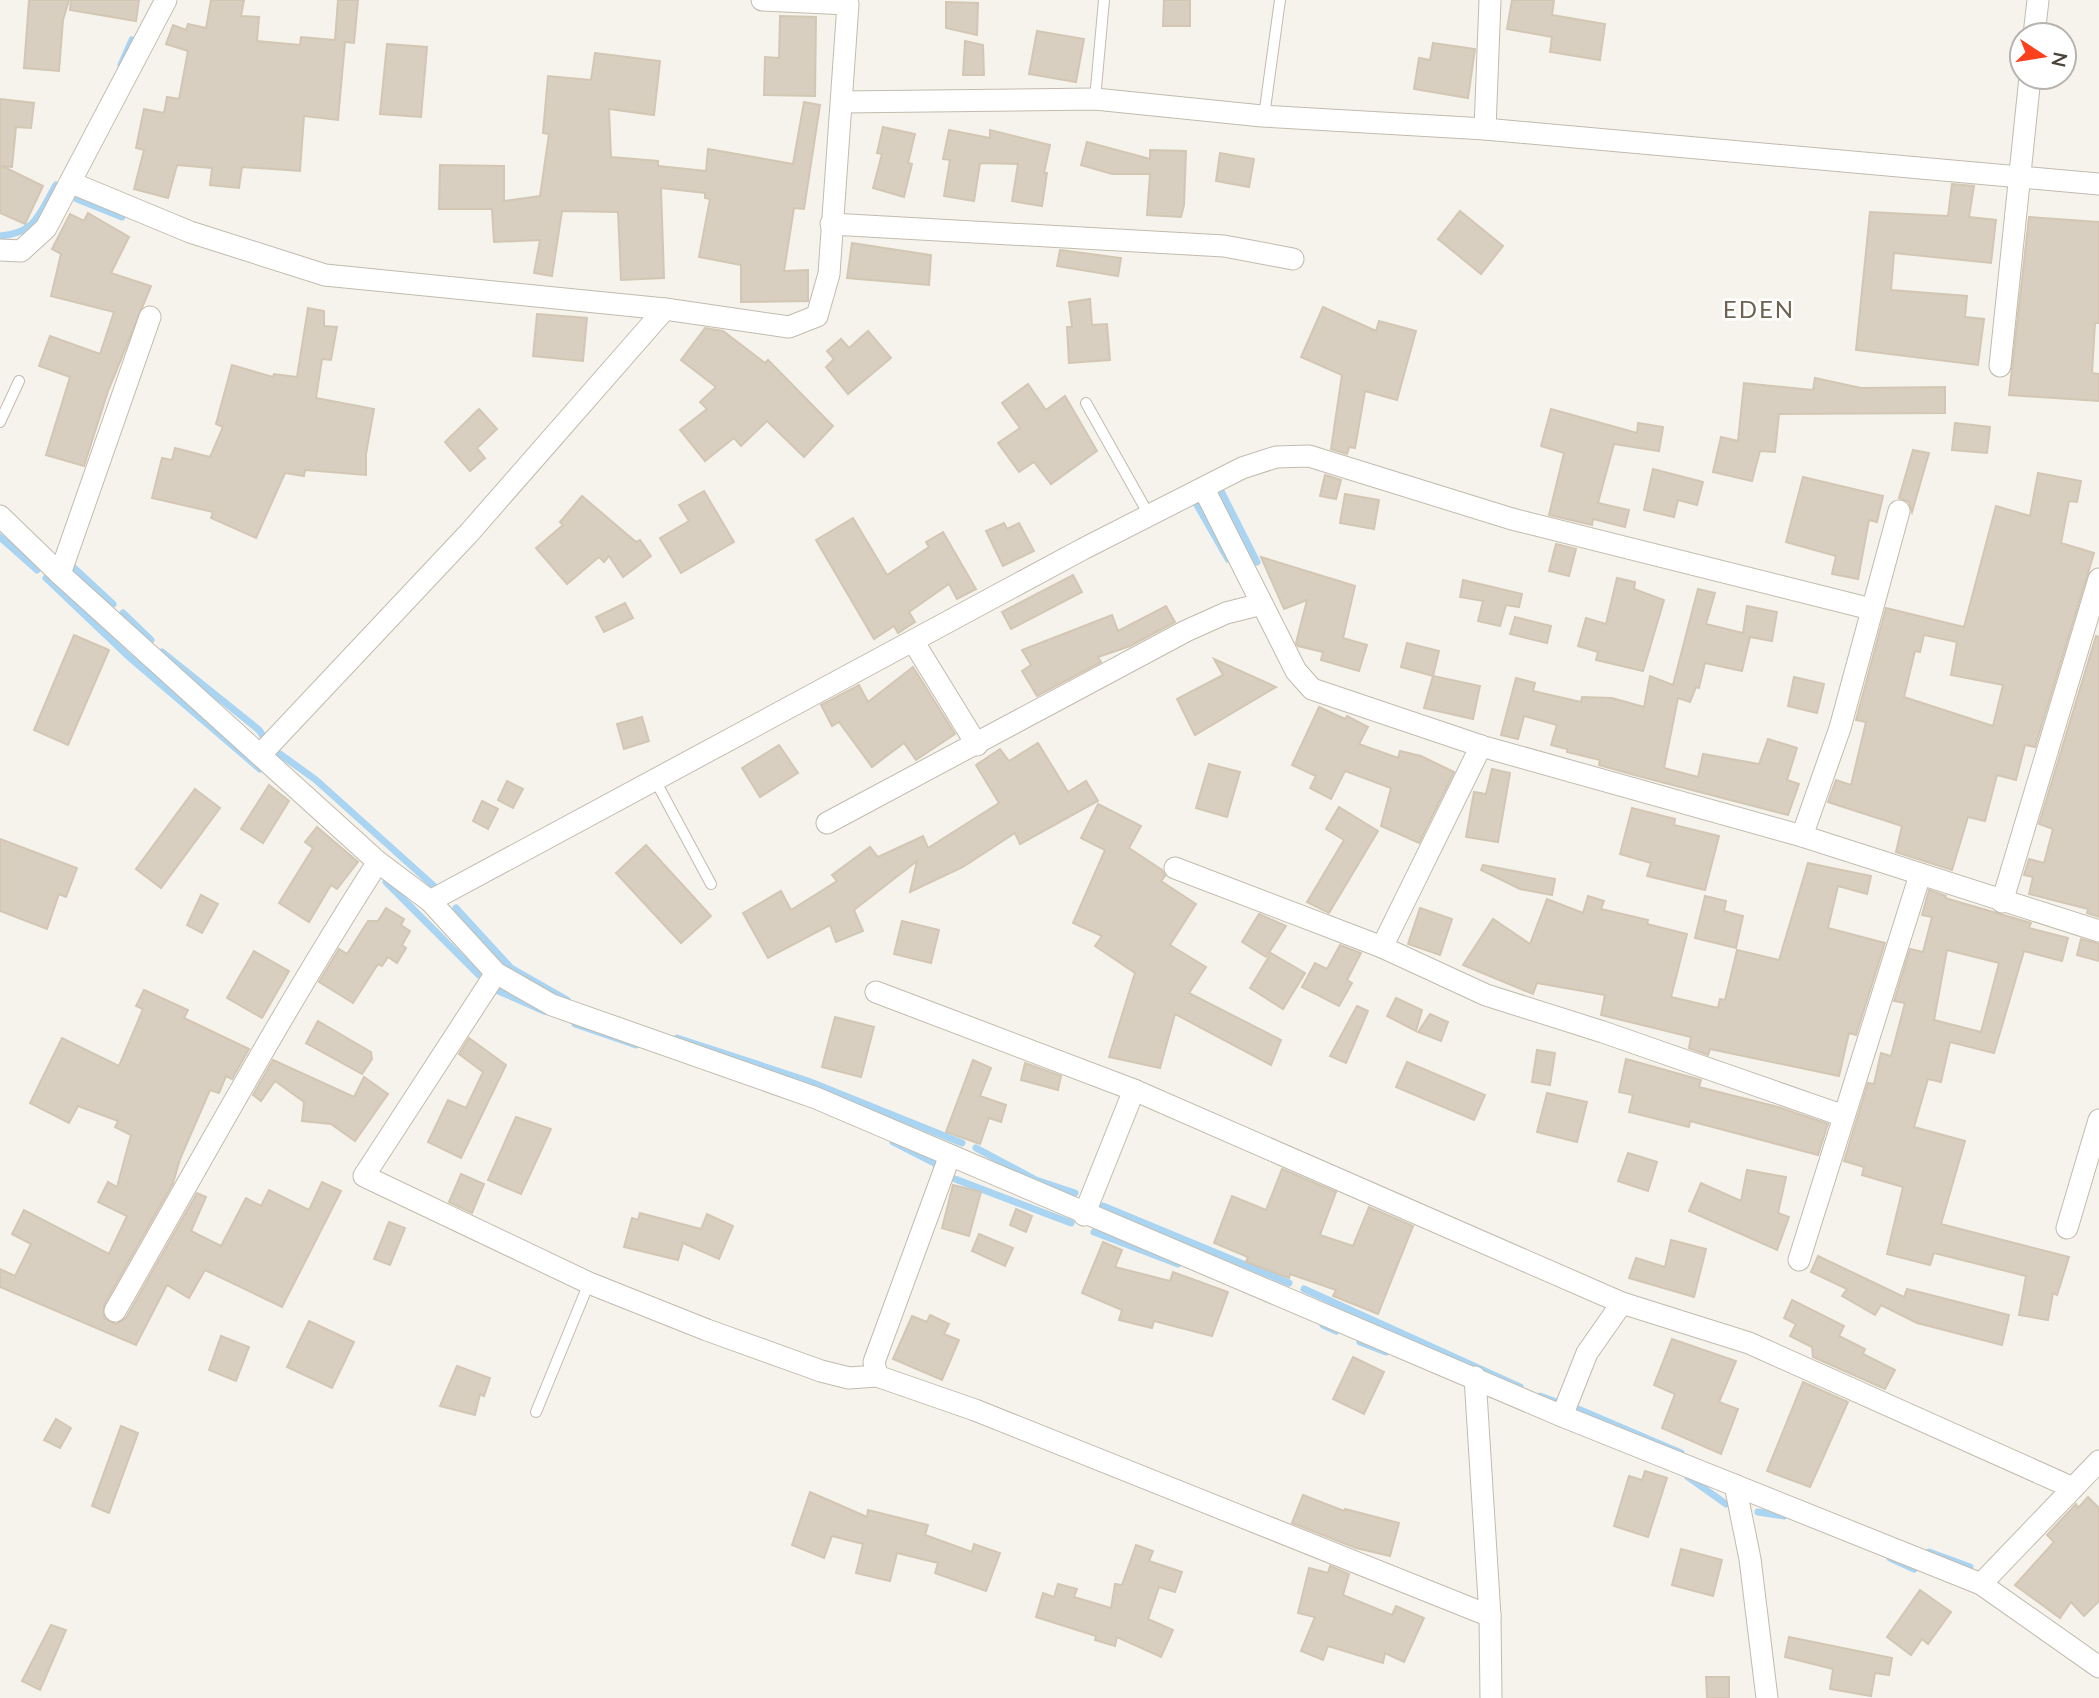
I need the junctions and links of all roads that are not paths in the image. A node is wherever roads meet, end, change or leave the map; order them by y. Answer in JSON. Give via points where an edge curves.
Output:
{"nodes":[{"id":1,"x":166,"y":0,"type":"edge"},
{"id":2,"x":762,"y":0,"type":"edge"},
{"id":3,"x":1104,"y":0,"type":"edge"},
{"id":4,"x":1280,"y":0,"type":"edge"},
{"id":5,"x":1490,"y":0,"type":"edge"},
{"id":6,"x":2038,"y":0,"type":"edge"},
{"id":7,"x":849,"y":2,"type":"edge"},
{"id":8,"x":2036,"y":21,"type":"edge"},
{"id":9,"x":2028,"y":91,"type":"edge"},
{"id":10,"x":1095,"y":99,"type":"junction"},
{"id":11,"x":842,"y":102,"type":"junction"},
{"id":12,"x":1264,"y":116,"type":"junction"},
{"id":13,"x":1485,"y":129,"type":"junction"},
{"id":14,"x":2019,"y":178,"type":"junction"},
{"id":15,"x":72,"y":183,"type":"junction"},
{"id":16,"x":2099,"y":184,"type":"edge"},
{"id":17,"x":831,"y":224,"type":"junction"},
{"id":18,"x":0,"y":250,"type":"edge"},
{"id":19,"x":1293,"y":259,"type":"dead end"},
{"id":20,"x":665,"y":309,"type":"junction"},
{"id":21,"x":150,"y":317,"type":"dead end"},
{"id":22,"x":2000,"y":366,"type":"dead end"},
{"id":23,"x":19,"y":381,"type":"dead end"},
{"id":24,"x":1086,"y":403,"type":"dead end"},
{"id":25,"x":0,"y":422,"type":"edge"},
{"id":26,"x":1203,"y":489,"type":"junction"},
{"id":27,"x":1899,"y":511,"type":"dead end"},
{"id":28,"x":1149,"y":515,"type":"junction"},
{"id":29,"x":0,"y":516,"type":"edge"},
{"id":30,"x":60,"y":574,"type":"junction"},
{"id":31,"x":2099,"y":579,"type":"edge"},
{"id":32,"x":1262,"y":604,"type":"junction"},
{"id":33,"x":1871,"y":609,"type":"junction"},
{"id":34,"x":913,"y":640,"type":"junction"},
{"id":35,"x":977,"y":745,"type":"junction"},
{"id":36,"x":1481,"y":746,"type":"junction"},
{"id":37,"x":260,"y":755,"type":"junction"},
{"id":38,"x":655,"y":780,"type":"junction"},
{"id":39,"x":827,"y":823,"type":"dead end"},
{"id":40,"x":1802,"y":836,"type":"junction"},
{"id":41,"x":377,"y":862,"type":"junction"},
{"id":42,"x":1175,"y":868,"type":"dead end"},
{"id":43,"x":1920,"y":875,"type":"junction"},
{"id":44,"x":711,"y":884,"type":"dead end"},
{"id":45,"x":430,"y":901,"type":"junction"},
{"id":46,"x":2002,"y":902,"type":"junction"},
{"id":47,"x":2099,"y":931,"type":"edge"},
{"id":48,"x":1382,"y":947,"type":"junction"},
{"id":49,"x":496,"y":972,"type":"junction"},
{"id":50,"x":876,"y":992,"type":"dead end"},
{"id":51,"x":1134,"y":1090,"type":"junction"},
{"id":52,"x":1844,"y":1116,"type":"junction"},
{"id":53,"x":2099,"y":1120,"type":"edge"},
{"id":54,"x":950,"y":1154,"type":"junction"},
{"id":55,"x":1084,"y":1215,"type":"junction"},
{"id":56,"x":2067,"y":1228,"type":"dead end"},
{"id":57,"x":1799,"y":1260,"type":"dead end"},
{"id":58,"x":589,"y":1283,"type":"junction"},
{"id":59,"x":1622,"y":1303,"type":"junction"},
{"id":60,"x":116,"y":1311,"type":"dead end"},
{"id":61,"x":877,"y":1376,"type":"junction"},
{"id":62,"x":1475,"y":1377,"type":"junction"},
{"id":63,"x":536,"y":1412,"type":"dead end"},
{"id":64,"x":1562,"y":1416,"type":"junction"},
{"id":65,"x":2099,"y":1461,"type":"edge"},
{"id":66,"x":1735,"y":1485,"type":"junction"},
{"id":67,"x":2073,"y":1488,"type":"junction"},
{"id":68,"x":1981,"y":1584,"type":"junction"},
{"id":69,"x":1490,"y":1616,"type":"junction"},
{"id":70,"x":2099,"y":1667,"type":"edge"},
{"id":71,"x":1491,"y":1698,"type":"edge"},
{"id":72,"x":1767,"y":1698,"type":"edge"}],
"edges":[{"from":1,"to":15,"type":"street"},
{"from":2,"to":7,"type":"street"},
{"from":3,"to":10,"type":"lane"},
{"from":4,"to":12,"type":"lane"},
{"from":5,"to":13,"type":"street"},
{"from":6,"to":8,"type":"street"},
{"from":7,"to":11,"type":"street"},
{"from":9,"to":14,"type":"street"},
{"from":10,"to":11,"type":"street"},
{"from":10,"to":12,"type":"street"},
{"from":11,"to":17,"type":"street"},
{"from":12,"to":13,"type":"street"},
{"from":13,"to":14,"type":"street"},
{"from":14,"to":16,"type":"street"},
{"from":14,"to":22,"type":"street"},
{"from":15,"to":18,"type":"street","via":[[46,228],[20,251]]},
{"from":15,"to":20,"type":"street","via":[[190,232],[325,275]]},
{"from":17,"to":19,"type":"street","via":[[1224,246]]},
{"from":17,"to":20,"type":"street","via":[[829,274],[817,316],[789,327]]},
{"from":20,"to":37,"type":"street","via":[[469,533]]},
{"from":21,"to":30,"type":"street"},
{"from":23,"to":25,"type":"lane"},
{"from":24,"to":28,"type":"lane"},
{"from":26,"to":28,"type":"street"},
{"from":26,"to":32,"type":"street"},
{"from":26,"to":33,"type":"street","via":[[1242,468],[1276,457],[1309,456],[1512,519]]},
{"from":27,"to":33,"type":"street"},
{"from":28,"to":34,"type":"street"},
{"from":29,"to":30,"type":"street"},
{"from":30,"to":37,"type":"street"},
{"from":31,"to":46,"type":"street"},
{"from":32,"to":35,"type":"street","via":[[1226,613],[1186,631]]},
{"from":32,"to":36,"type":"street","via":[[1296,671],[1312,689]]},
{"from":33,"to":40,"type":"street","via":[[1840,728]]},
{"from":34,"to":35,"type":"street"},
{"from":34,"to":38,"type":"street"},
{"from":35,"to":39,"type":"street"},
{"from":36,"to":40,"type":"street"},
{"from":36,"to":48,"type":"street"},
{"from":37,"to":41,"type":"street"},
{"from":38,"to":44,"type":"lane"},
{"from":38,"to":45,"type":"street"},
{"from":40,"to":43,"type":"street"},
{"from":41,"to":45,"type":"street"},
{"from":41,"to":60,"type":"street","via":[[277,1026]]},
{"from":42,"to":48,"type":"street"},
{"from":43,"to":46,"type":"street"},
{"from":43,"to":52,"type":"street"},
{"from":45,"to":49,"type":"street"},
{"from":46,"to":47,"type":"street"},
{"from":48,"to":52,"type":"street","via":[[1486,995]]},
{"from":49,"to":54,"type":"street","via":[[552,1005],[816,1098]]},
{"from":49,"to":58,"type":"street","via":[[364,1176]]},
{"from":50,"to":51,"type":"street"},
{"from":51,"to":55,"type":"street"},
{"from":51,"to":59,"type":"street"},
{"from":52,"to":57,"type":"street"},
{"from":53,"to":56,"type":"street"},
{"from":54,"to":55,"type":"street"},
{"from":54,"to":61,"type":"street","via":[[874,1362]]},
{"from":55,"to":62,"type":"street"},
{"from":58,"to":61,"type":"street","via":[[821,1371],[849,1378]]},
{"from":58,"to":63,"type":"lane"},
{"from":59,"to":64,"type":"street","via":[[1587,1353]]},
{"from":59,"to":67,"type":"street","via":[[1749,1343]]},
{"from":61,"to":69,"type":"street","via":[[975,1410]]},
{"from":62,"to":64,"type":"street"},
{"from":62,"to":69,"type":"street"},
{"from":64,"to":66,"type":"street"},
{"from":65,"to":67,"type":"street"},
{"from":66,"to":68,"type":"street"},
{"from":66,"to":72,"type":"street","via":[[1750,1559]]},
{"from":67,"to":68,"type":"street"},
{"from":68,"to":70,"type":"street"},
{"from":69,"to":71,"type":"street"}]}
